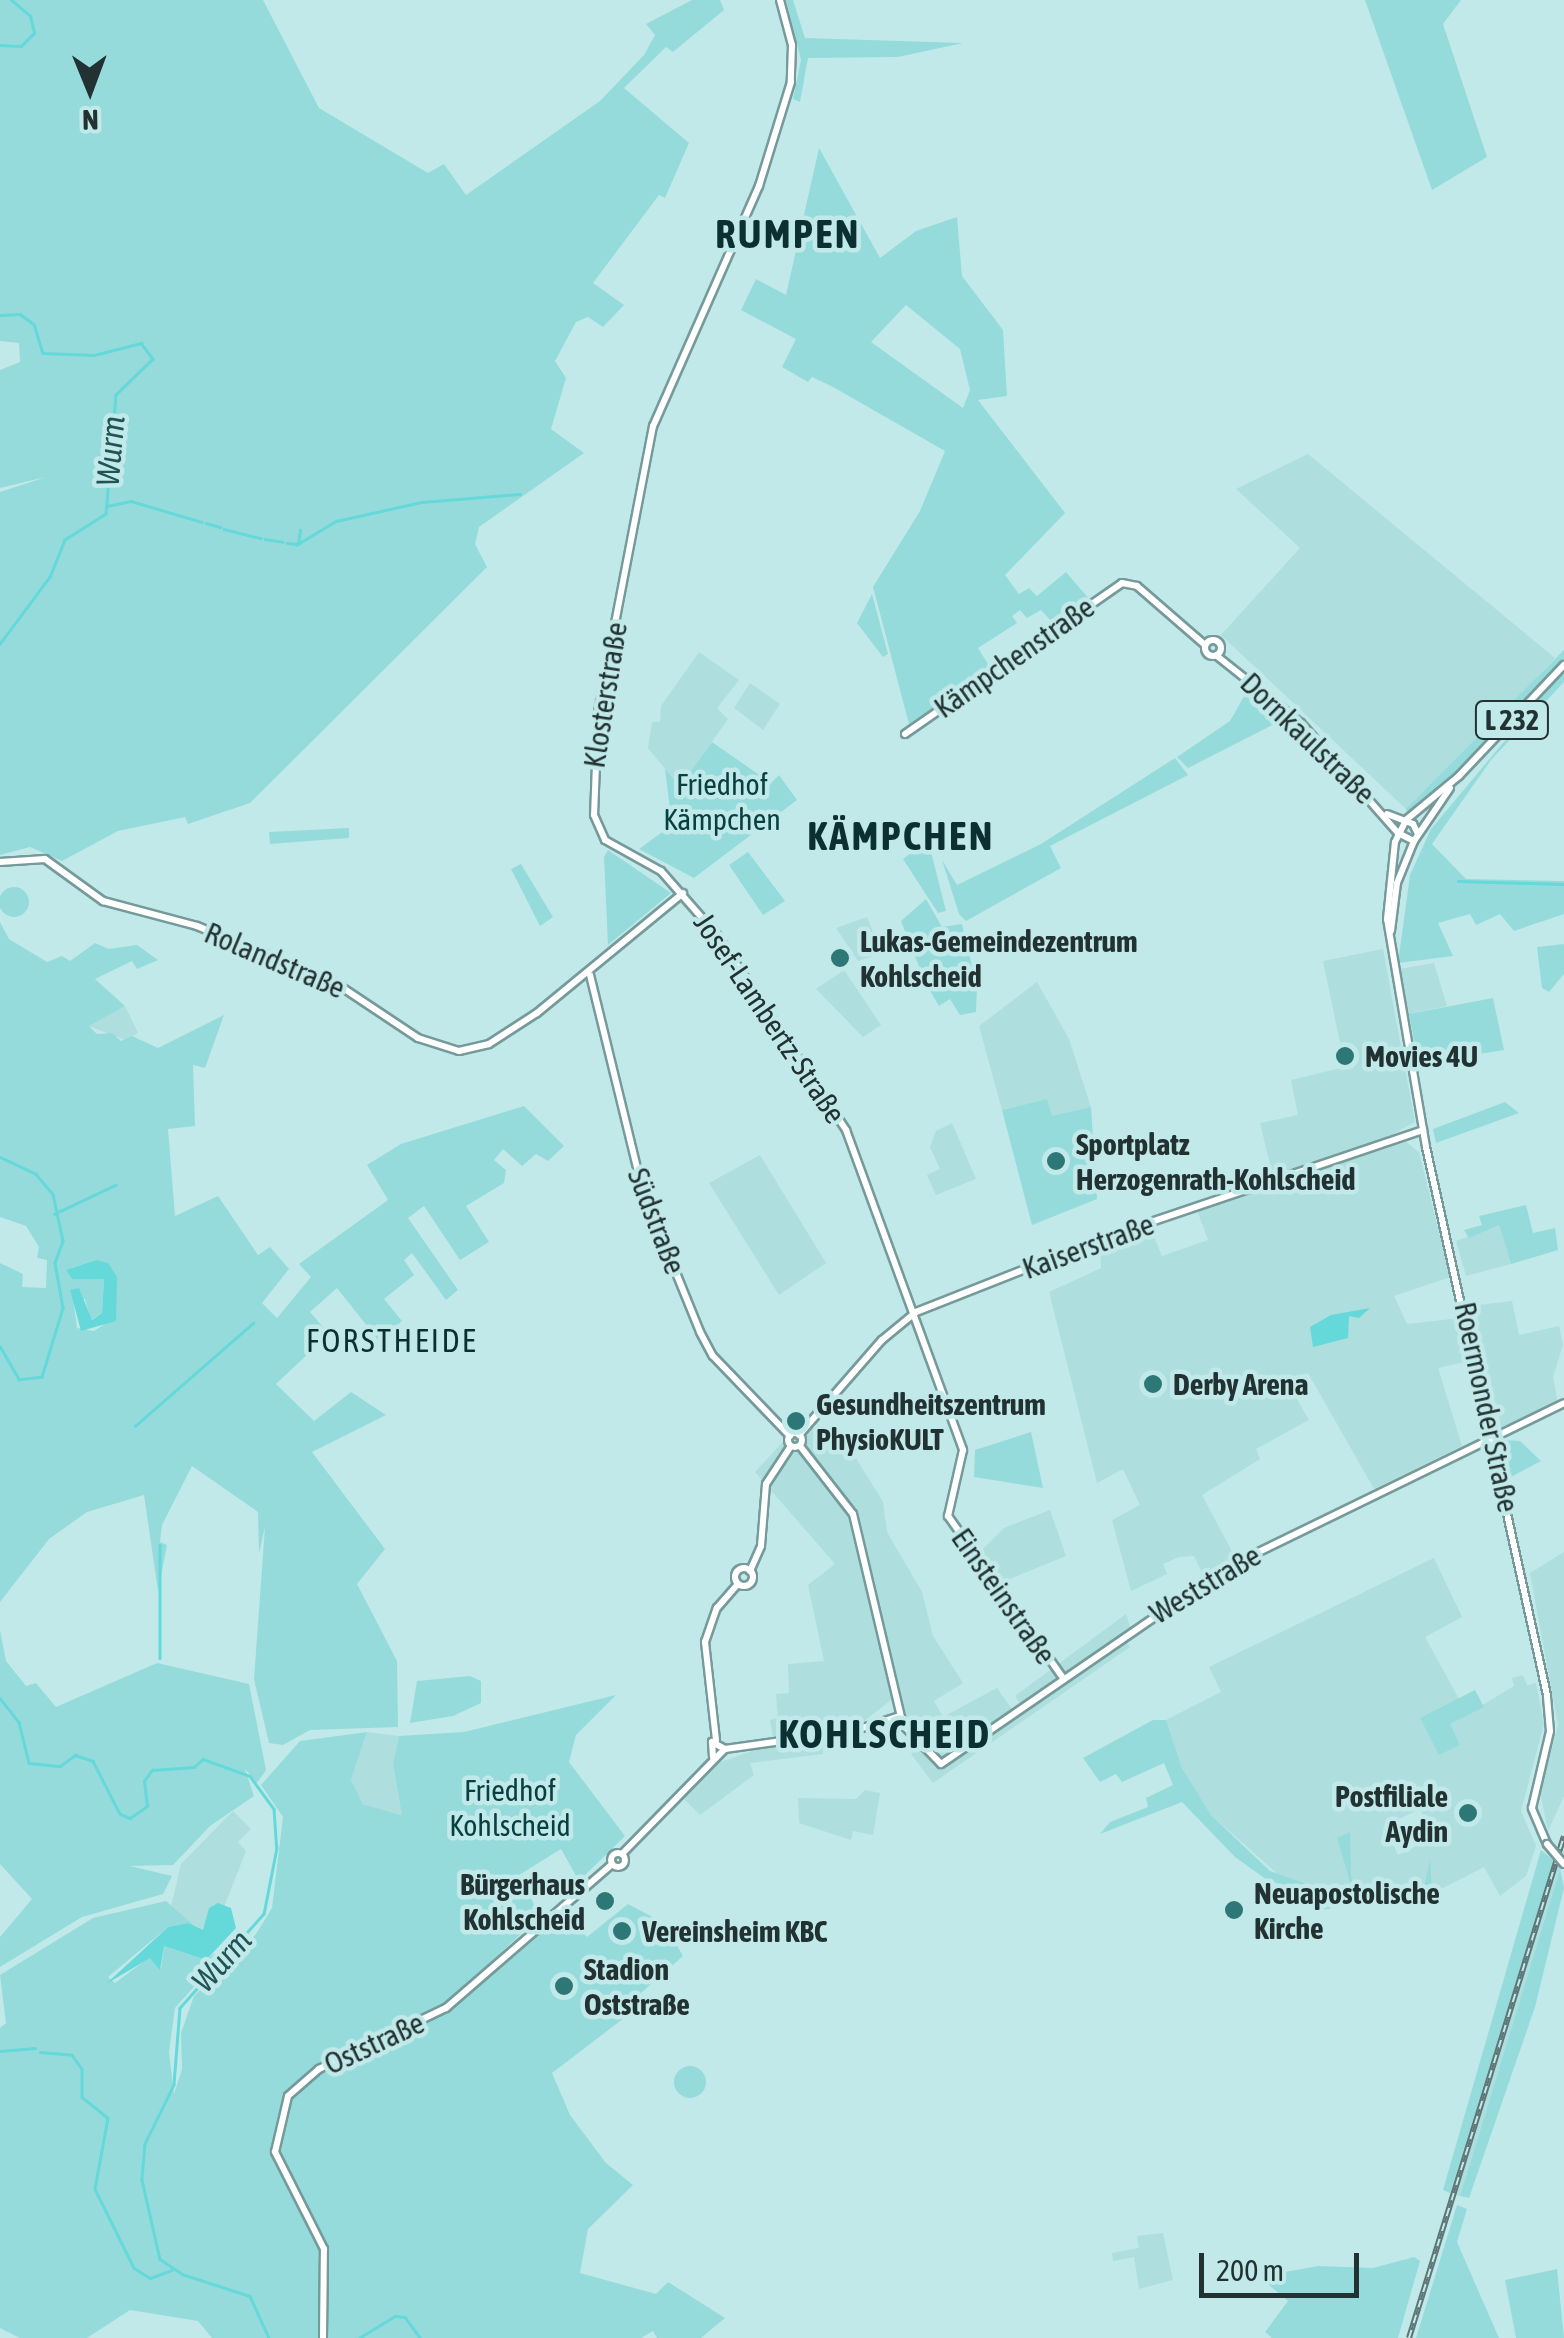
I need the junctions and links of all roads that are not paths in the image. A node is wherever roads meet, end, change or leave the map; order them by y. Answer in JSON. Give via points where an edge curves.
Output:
{"nodes":[{"id":1,"x":780,"y":0,"type":"edge"},
{"id":2,"x":1208,"y":643,"type":"junction"},
{"id":3,"x":1219,"y":652,"type":"junction"},
{"id":4,"x":1564,"y":665,"type":"edge"},
{"id":5,"x":905,"y":734,"type":"dead end"},
{"id":6,"x":1459,"y":776,"type":"junction"},
{"id":7,"x":1386,"y":814,"type":"junction"},
{"id":8,"x":1406,"y":820,"type":"junction"},
{"id":9,"x":1398,"y":833,"type":"junction"},
{"id":10,"x":1416,"y":838,"type":"junction"},
{"id":11,"x":0,"y":862,"type":"edge"},
{"id":12,"x":683,"y":894,"type":"junction"},
{"id":13,"x":1390,"y":942,"type":"junction"},
{"id":14,"x":590,"y":975,"type":"junction"},
{"id":15,"x":1423,"y":1130,"type":"junction"},
{"id":16,"x":916,"y":1312,"type":"junction"},
{"id":17,"x":1564,"y":1403,"type":"edge"},
{"id":18,"x":795,"y":1435,"type":"junction"},
{"id":19,"x":1491,"y":1440,"type":"junction"},
{"id":20,"x":795,"y":1446,"type":"junction"},
{"id":21,"x":947,"y":1512,"type":"joint"},
{"id":22,"x":750,"y":1570,"type":"junction"},
{"id":23,"x":738,"y":1584,"type":"junction"},
{"id":24,"x":1063,"y":1678,"type":"junction"},
{"id":25,"x":900,"y":1716,"type":"junction"},
{"id":26,"x":716,"y":1740,"type":"junction"},
{"id":27,"x":725,"y":1749,"type":"junction"},
{"id":28,"x":713,"y":1757,"type":"junction"},
{"id":29,"x":1564,"y":1864,"type":"edge"},
{"id":30,"x":322,"y":2338,"type":"edge"}],
"edges":[{"from":1,"to":12,"type":"main road","name":"Klosterstraße","via":[[794,58],[778,129],[759,186],[669,378],[598,712],[594,814],[610,844],[647,862]]},
{"from":2,"to":3,"type":"main road"},
{"from":2,"to":3,"type":"main road","via":[[1207,654]]},
{"from":2,"to":5,"type":"main road","name":"Kämpchenstraße","via":[[1125,582]]},
{"from":3,"to":7,"type":"main road","name":"Dornkaulstraße","via":[[1309,730]]},
{"from":4,"to":6,"type":"main road","name":"Roermonder Straße","number":"L 232"},
{"from":6,"to":8,"type":"main road","name":"Roermonder Straße","number":"L 232"},
{"from":6,"to":10,"type":"main road","name":"Roermonder Straße","number":"L 232"},
{"from":7,"to":8,"type":"main road","name":"Dornkaulstraße"},
{"from":7,"to":9,"type":"main road","name":"Dornkaulstraße"},
{"from":8,"to":9,"type":"main road","name":"Roermonder Straße","number":"L 232"},
{"from":8,"to":10,"type":"main road","name":"Dornkaulstraße"},
{"from":9,"to":10,"type":"main road","name":"Dornkaulstraße"},
{"from":9,"to":13,"type":"main road","name":"Roermonder Straße","number":"L 232"},
{"from":10,"to":13,"type":"main road","name":"Roermonder Straße","number":"L 232","via":[[1397,883]]},
{"from":11,"to":14,"type":"main road","name":"Rolandstraße","via":[[45,859],[109,903],[197,926],[334,982],[447,1050],[489,1044]]},
{"from":12,"to":14,"type":"main road","via":[[606,954]]},
{"from":12,"to":16,"type":"main road","name":"Josef-Lambertz-Straße","via":[[782,1025],[846,1130]]},
{"from":13,"to":15,"type":"main road","name":"Roermonder Straße","number":"L 232"},
{"from":14,"to":18,"type":"main road","name":"Südstraße","via":[[642,1188],[700,1332],[713,1356]]},
{"from":15,"to":16,"type":"main road","name":"Kaiserstraße","via":[[1104,1238]]},
{"from":15,"to":19,"type":"main road","name":"Roermonder Straße","number":"L 232"},
{"from":16,"to":18,"type":"main road","name":"Kaiserstraße"},
{"from":16,"to":21,"type":"main road","name":"Josef-Lambertz-Straße","via":[[962,1450]]},
{"from":17,"to":19,"type":"main road","name":"Weststraße"},
{"from":18,"to":20,"type":"main road"},
{"from":18,"to":20,"type":"main road"},
{"from":19,"to":24,"type":"main road","name":"Weststraße","via":[[1226,1568]]},
{"from":19,"to":29,"type":"main road","name":"Roermonder Straße","number":"L 232","bridge":true,"via":[[1550,1712],[1532,1808]]},
{"from":20,"to":22,"type":"main road","via":[[766,1484],[761,1546]]},
{"from":20,"to":25,"type":"main road","via":[[854,1514]]},
{"from":21,"to":24,"type":"main road","name":"Einsteinstraße"},
{"from":22,"to":23,"type":"main road","via":[[737,1572]]},
{"from":22,"to":23,"type":"main road","via":[[752,1582]]},
{"from":23,"to":26,"type":"main road","via":[[716,1608],[705,1642]]},
{"from":24,"to":25,"type":"main road","name":"Weststraße","via":[[941,1764],[912,1740]]},
{"from":25,"to":27,"type":"main road","via":[[853,1732]]},
{"from":26,"to":27,"type":"main road"},
{"from":26,"to":28,"type":"main road","via":[[708,1746]]},
{"from":27,"to":28,"type":"main road","name":"Oststraße"},
{"from":28,"to":30,"type":"main road","name":"Oststraße","via":[[612,1864],[446,2008],[319,2068],[288,2096],[275,2152],[324,2249]]}]}
